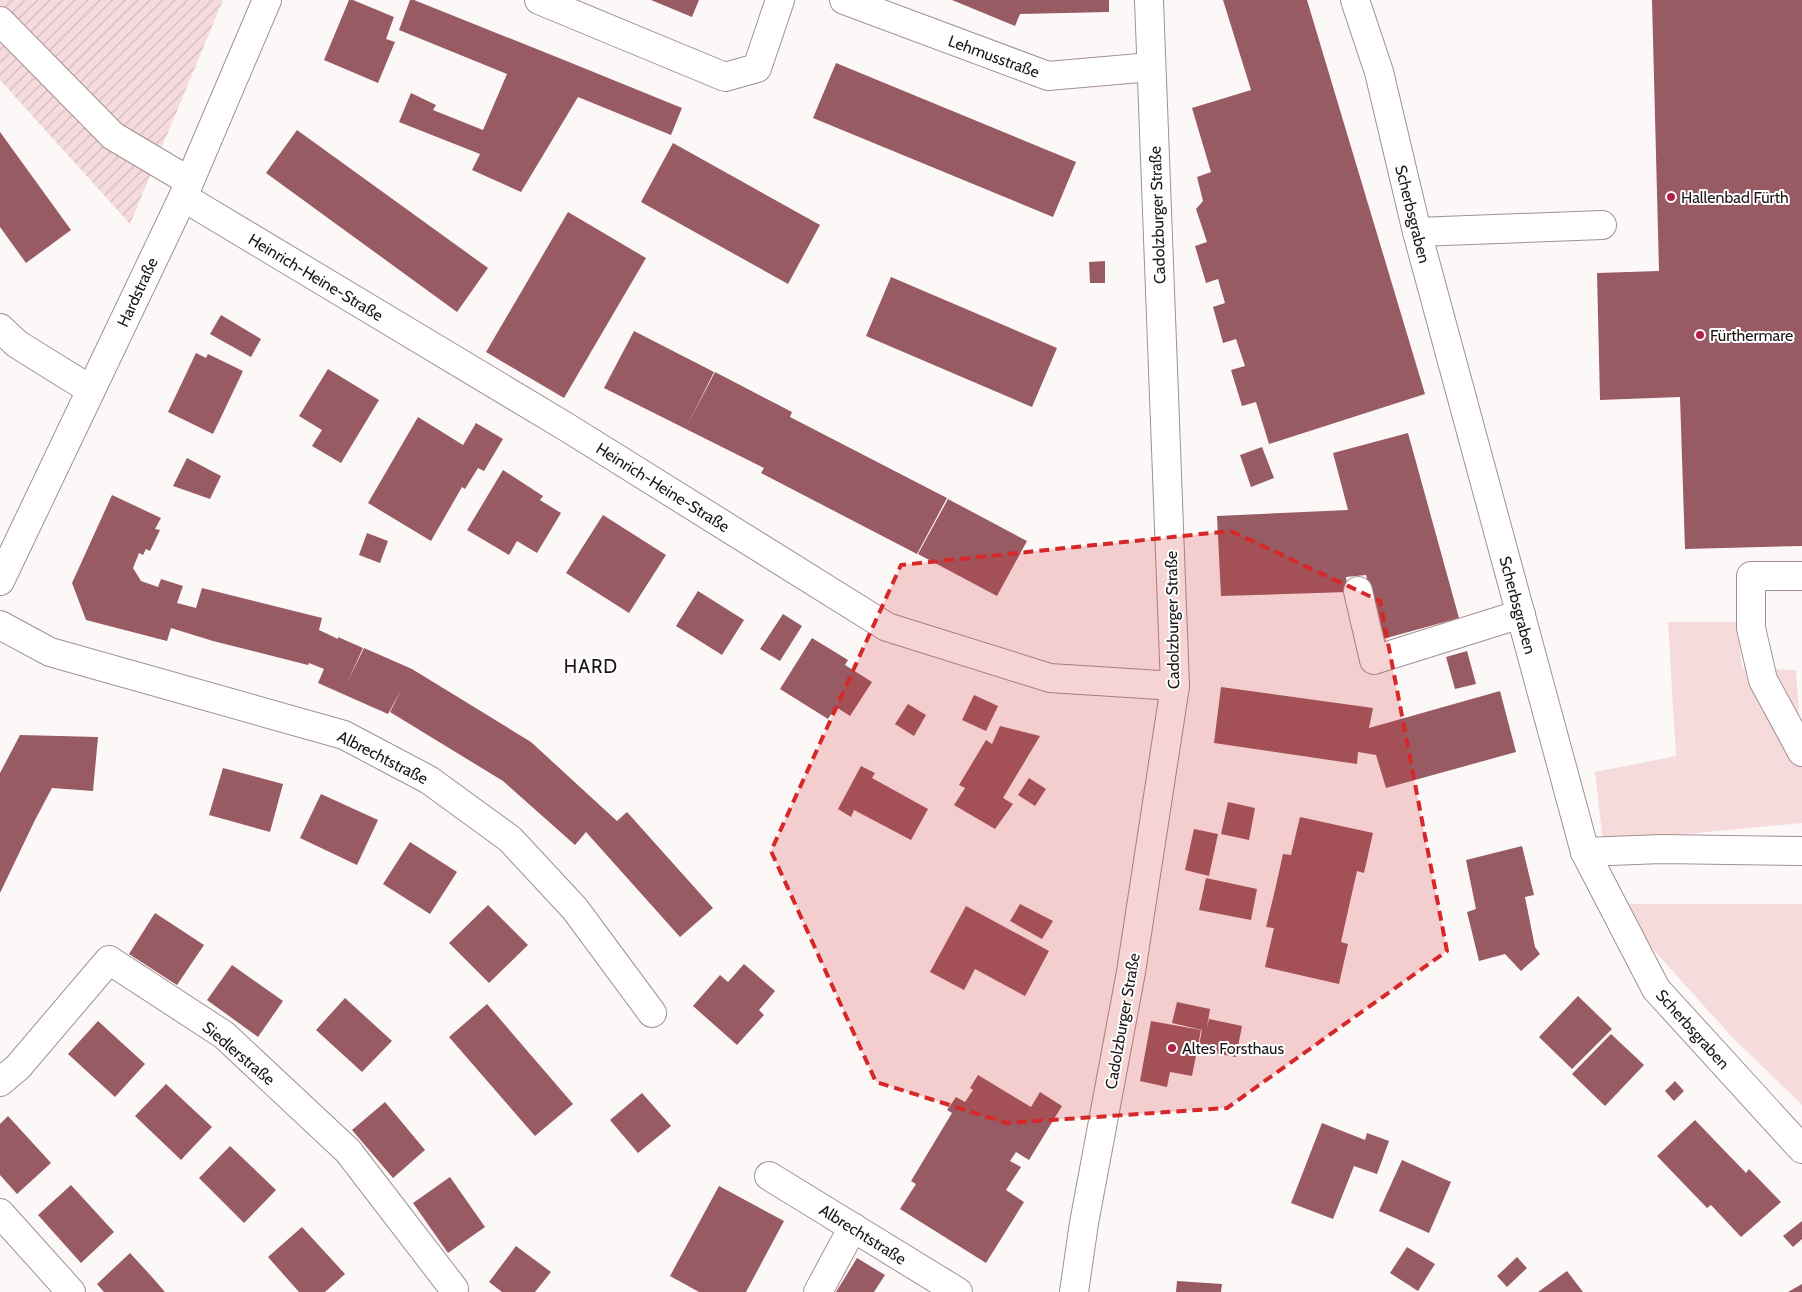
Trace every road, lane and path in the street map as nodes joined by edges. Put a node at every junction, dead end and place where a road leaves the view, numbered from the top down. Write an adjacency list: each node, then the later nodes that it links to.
1 (267, 0): 9 (street, Hardstraße)
2 (539, 0): 3 (street)
3 (780, 0)
4 (844, 0): 8 (street, Lehmusstraße)
5 (1149, 0): 8 (street, Cadolzburger Straße)
6 (1355, 0): 11 (street, Scherbsgraben)
7 (0, 21): 9 (street, Heinrich-Heine-Straße)
8 (1151, 68): 19 (street, Cadolzburger Straße)
9 (186, 189): 13 (street, Hardstraße); 19 (street, Heinrich-Heine-Straße)
10 (1602, 226): 11 (street)
11 (1417, 232): 17 (street, Scherbsgraben)
12 (0, 328): 13 (street)
13 (91, 390): 14 (street, Hardstraße)
14 (2, 570)
15 (1802, 576): 20 (street)
16 (1358, 591): 17 (street)
17 (1521, 614): 22 (street, Scherbsgraben)
18 (0, 625): 23 (street, Albrechtstraße)
19 (1175, 686): 33 (street, Cadolzburger Straße)
20 (1802, 752)
21 (1802, 851): 22 (street)
22 (1585, 852): 25 (street, Scherbsgraben)
23 (652, 1014)
24 (0, 1082): 30 (street, Siedlerstraße)
25 (1802, 1149)
26 (769, 1176): 28 (street, Albrechtstraße)
27 (0, 1214): 29 (street)
28 (853, 1227): 31 (street); 32 (street, Albrechtstraße)
29 (71, 1292)
30 (453, 1292)
31 (818, 1292)
32 (958, 1292)
33 (1074, 1292)

